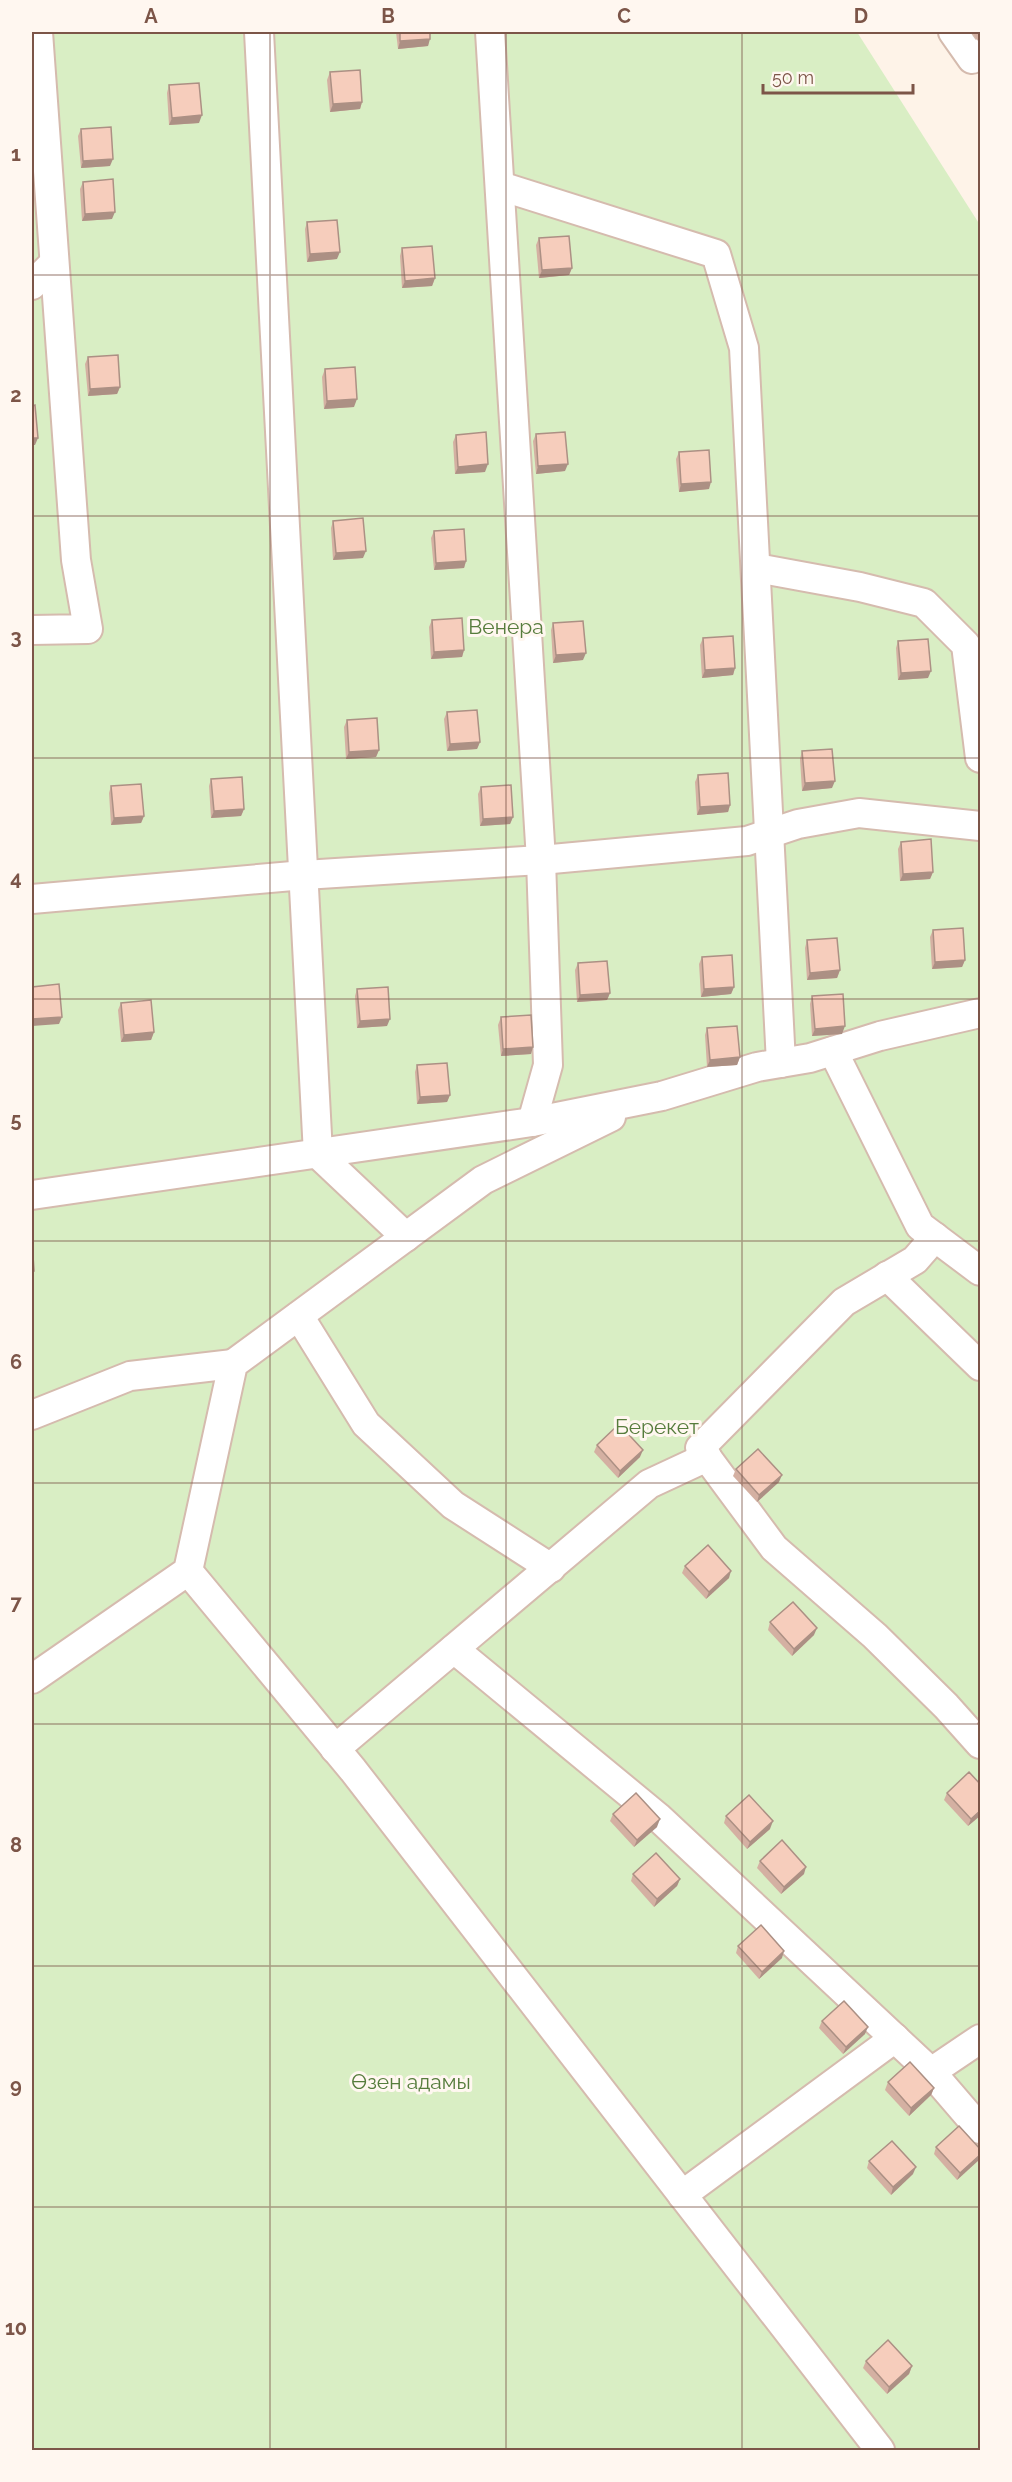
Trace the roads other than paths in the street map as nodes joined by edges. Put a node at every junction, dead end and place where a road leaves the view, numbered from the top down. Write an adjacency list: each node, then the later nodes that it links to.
1 (38, 32): 7 (street)
2 (259, 32): 15 (street)
3 (490, 32): 6 (street)
4 (953, 32): 5 (street)
5 (981, 53)
6 (500, 186): 9 (street); 14 (street)
7 (54, 263): 8 (street); 10 (street)
8 (32, 285)
9 (756, 568): 11 (street); 13 (street)
10 (32, 630)
11 (981, 758)
12 (981, 826): 13 (street)
13 (770, 834): 14 (street); 19 (street)
14 (541, 860): 15 (street); 21 (street)
15 (304, 875): 16 (street); 22 (street)
16 (32, 899)
17 (981, 1012): 18 (street)
18 (833, 1051): 19 (street); 25 (street)
19 (781, 1063): 20 (street)
20 (646, 1100): 21 (street); 24 (street)
21 (532, 1122): 22 (street)
22 (318, 1154): 23 (street); 24 (street)
23 (32, 1196)
24 (406, 1237): 28 (street)
25 (935, 1237): 26 (street); 27 (street)
26 (981, 1271)
27 (887, 1276): 30 (street); 32 (street)
28 (299, 1316): 29 (street); 33 (street)
29 (233, 1364): 31 (street); 34 (street)
30 (981, 1366)
31 (32, 1415)
32 (703, 1452): 33 (street); 37 (street)
33 (550, 1568): 35 (street)
34 (188, 1572): 36 (street); 38 (street)
35 (454, 1649): 38 (street); 39 (street)
36 (32, 1679)
37 (981, 1744)
38 (335, 1749): 43 (street)
39 (895, 2038): 41 (street); 43 (street)
40 (981, 2039): 41 (street)
41 (931, 2072): 42 (street)
42 (981, 2129)
43 (682, 2195): 44 (street)
44 (880, 2451)

